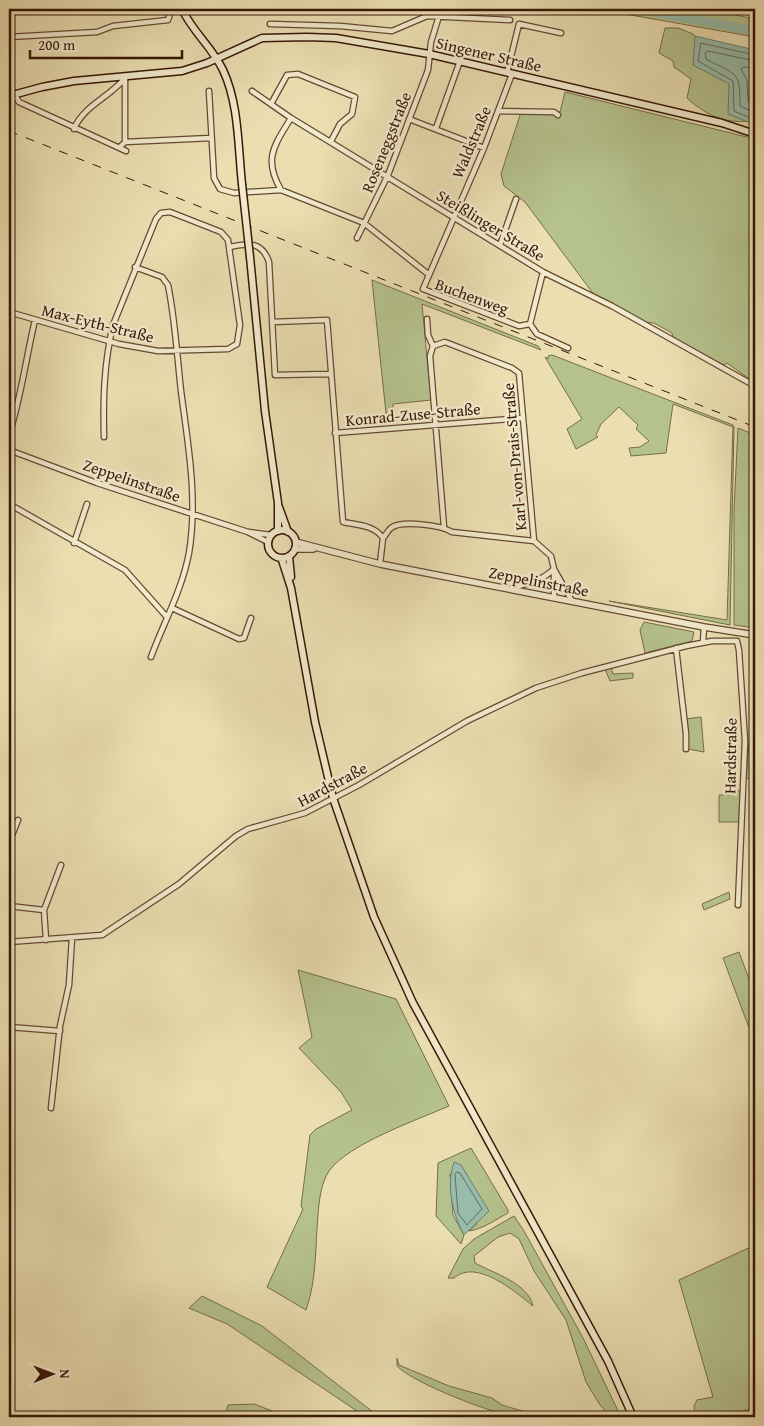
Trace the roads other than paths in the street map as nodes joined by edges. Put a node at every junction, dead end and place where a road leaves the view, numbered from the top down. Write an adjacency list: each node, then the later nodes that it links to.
1 (183, 11): 9 (main road)
2 (170, 14): 7 (street)
3 (439, 16): 4 (street); 5 (street); 8 (street, Roseneggstraße)
4 (510, 20)
5 (270, 24)
6 (561, 33): 11 (street, Waldstraße)
7 (9, 37)
8 (429, 54): 9 (main road, Singener Straße); 10 (main road, Singener Straße); 21 (street, Roseneggstraße)
9 (216, 58): 12 (main road, Singener Straße); 61 (main road, bridge)
10 (460, 61): 11 (main road, Singener Straße); 22 (street)
11 (510, 73): 18 (street, Waldstraße); 24 (main road, Singener Straße)
12 (125, 78): 16 (main road, Singener Straße); 23 (street); 27 (street)
13 (9, 85): 16 (street)
14 (209, 91): 25 (street)
15 (252, 91): 17 (street, Steißlinger Straße)
16 (11, 95): 23 (street)
17 (271, 104): 20 (street, Steißlinger Straße); 26 (street)
18 (498, 111): 19 (street); 29 (street, Waldstraße)
19 (558, 115)
20 (291, 118): 26 (street, Steißlinger Straße); 32 (street)
21 (410, 119): 22 (street); 31 (street, Roseneggstraße)
22 (436, 128): 29 (street)
23 (74, 129): 28 (street)
24 (755, 134)
25 (211, 138): 27 (street); 32 (street)
26 (331, 141): 31 (street, Steißlinger Straße)
27 (125, 142): 28 (street)
28 (120, 147): 30 (street)
29 (484, 148): 34 (street, Waldstraße)
30 (126, 151)
31 (388, 175): 34 (street, Steißlinger Straße); 35 (street, Roseneggstraße)
32 (281, 190): 35 (street)
33 (516, 199): 37 (street)
34 (452, 217): 37 (street, Steißlinger Straße); 41 (street, Waldstraße)
35 (364, 223): 36 (street, Roseneggstraße); 41 (street)
36 (357, 238)
37 (500, 245): 40 (street, Steißlinger Straße)
38 (230, 247): 39 (street); 45 (street); 50 (street, Max-Eyth-Straße)
39 (135, 267): 47 (street); 50 (street)
40 (544, 272): 46 (street, Buchenweg); 52 (street, Steißlinger Straße)
41 (428, 274): 46 (street, Buchenweg)
42 (9, 312): 44 (street, Max-Eyth-Straße)
43 (426, 319): 48 (street)
44 (35, 320): 47 (street, Max-Eyth-Straße); 56 (street)
45 (272, 322): 51 (street); 51 (street)
46 (530, 324): 49 (street)
47 (110, 340): 50 (street, Max-Eyth-Straße); 57 (street)
48 (433, 346): 53 (street, Karl-von-Drais-Straße); 54 (street)
49 (568, 348)
50 (177, 351): 62 (street)
51 (330, 374): 55 (street)
52 (755, 386)
53 (523, 418): 54 (street, Konrad-Zuse-Straße); 69 (street, Karl-von-Drais-Straße)
54 (436, 425): 55 (street, Konrad-Zuse-Straße); 63 (street)
55 (335, 433): 68 (street)
56 (9, 435)
57 (104, 437)
58 (9, 450): 62 (street, Zeppelinstraße)
59 (9, 504): 70 (street)
60 (87, 504): 70 (street)
61 (278, 504): 64 (main road); 66 (main road)
62 (194, 515): 65 (street, Zeppelinstraße); 83 (street)
63 (444, 527): 68 (street); 69 (street)
64 (278, 531): 66 (main road); 67 (main road)
65 (248, 532): 67 (street, Zeppelinstraße); 71 (street, Zeppelinstraße)
66 (288, 532): 72 (main road)
67 (271, 535): 71 (main road)
68 (383, 538): 77 (street)
69 (534, 541): 78 (street)
70 (74, 542): 84 (street)
71 (268, 542): 76 (main road)
72 (296, 542): 73 (main road); 74 (street, Zeppelinstraße)
73 (295, 549): 74 (street, Zeppelinstraße); 75 (main road)
74 (318, 549): 77 (street, Zeppelinstraße)
75 (289, 556): 76 (main road); 79 (main road)
76 (280, 558): 79 (main road)
77 (380, 564): 80 (street, Zeppelinstraße)
78 (554, 569): 80 (street); 81 (street); 82 (street)
79 (290, 588): 92 (main road)
80 (510, 589): 81 (street, Zeppelinstraße)
81 (554, 597): 82 (street, Zeppelinstraße)
82 (572, 601): 86 (street, Zeppelinstraße)
83 (172, 608): 84 (street); 85 (street)
84 (166, 616): 90 (street)
85 (251, 618)
86 (704, 627): 87 (street, Zeppelinstraße); 88 (street)
87 (755, 635)
88 (702, 642): 89 (street, Hardstraße); 97 (street, Hardstraße)
89 (676, 648): 91 (street); 92 (street, Hardstraße)
90 (151, 657)
91 (686, 748)
92 (333, 798): 99 (street, Hardstraße); 105 (main road)
93 (18, 820): 94 (street)
94 (9, 843)
95 (61, 865): 98 (street)
96 (9, 906): 98 (street)
97 (738, 906)
98 (44, 910): 100 (street)
99 (72, 938): 100 (street, Hardstraße); 103 (street)
100 (46, 940): 101 (street, Hardstraße)
101 (9, 942)
102 (9, 1027): 103 (street)
103 (60, 1031): 104 (street)
104 (51, 1108)
105 (633, 1417)

